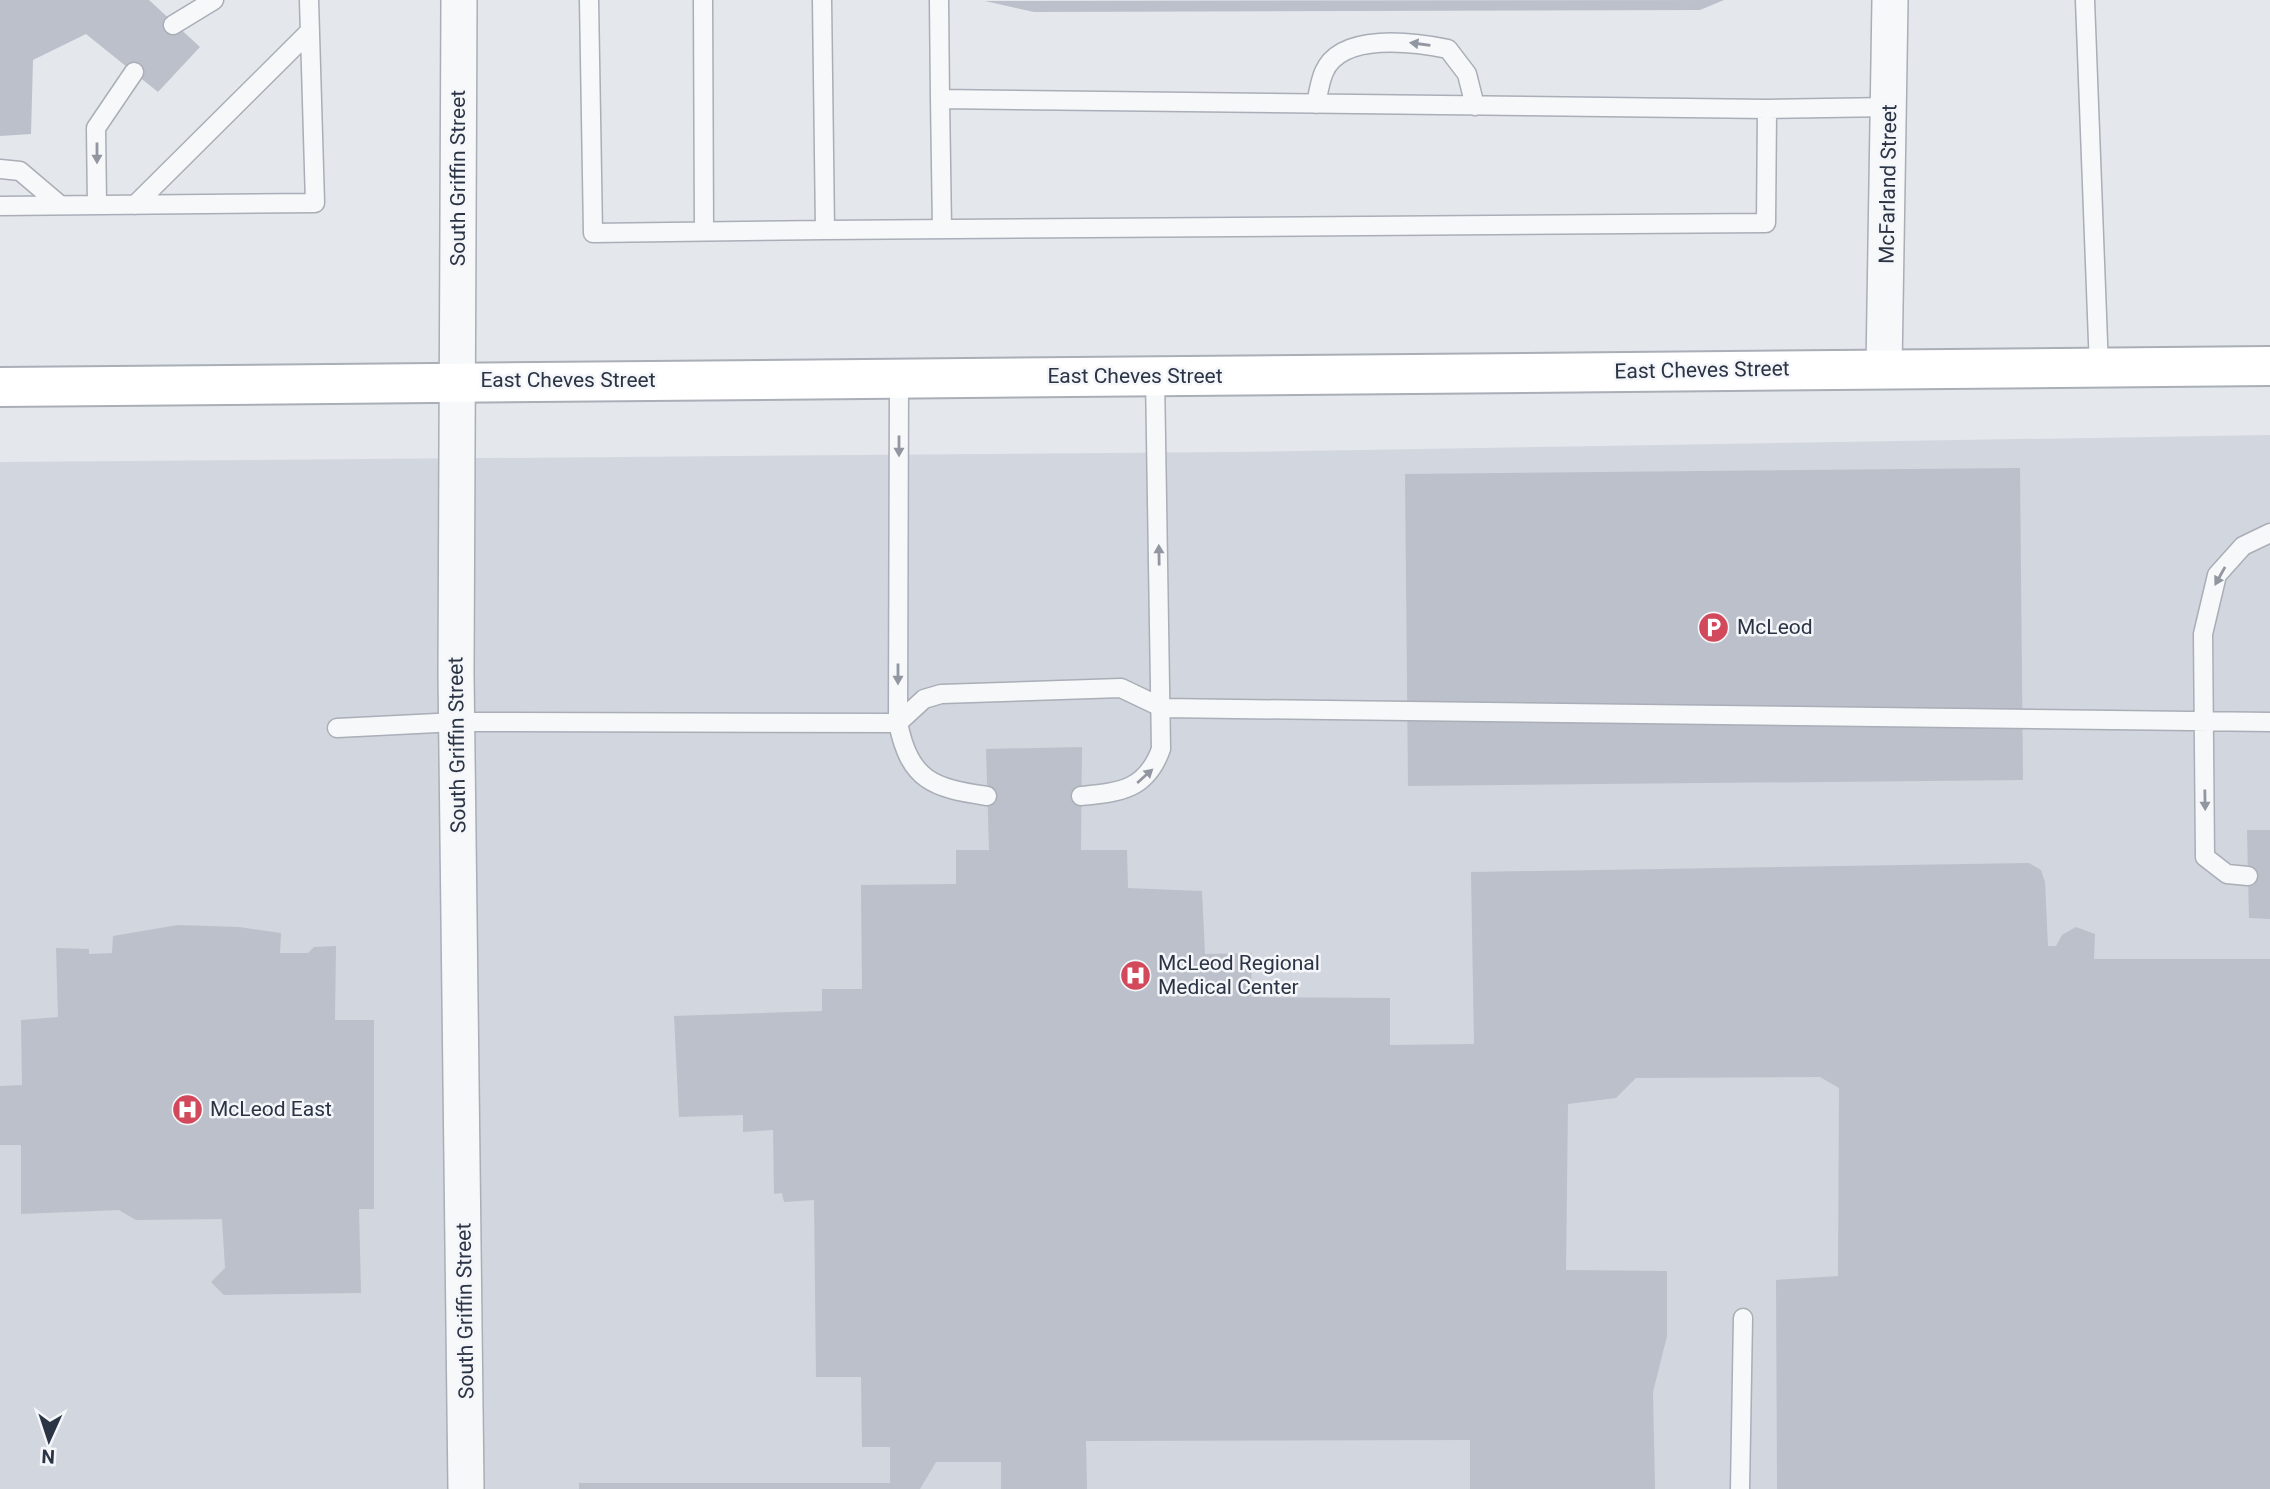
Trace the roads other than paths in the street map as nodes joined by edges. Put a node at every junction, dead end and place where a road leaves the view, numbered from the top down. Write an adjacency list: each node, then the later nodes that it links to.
1 (214, 0): 10 (lane)
2 (309, 0): 11 (lane)
3 (459, 0): 31 (street, South Griffin Street)
4 (589, 0): 25 (lane)
5 (703, 0): 25 (lane)
6 (822, 0): 24 (lane)
7 (939, 0): 13 (lane)
8 (1890, 0): 16 (street, McFarland Street)
9 (2085, 0): 28 (lane)
10 (173, 25)
11 (308, 33): 21 (lane); 21 (lane)
12 (134, 72): 20 (lane, one-way to 20)
13 (940, 99): 14 (lane); 23 (lane)
14 (1316, 104): 15 (lane); 15 (lane, one-way to 14)
15 (1475, 106): 17 (lane)
16 (1890, 107): 17 (lane); 27 (street, McFarland Street)
17 (1767, 109): 23 (lane)
18 (0, 169): 19 (lane)
19 (60, 205): 20 (lane); 22 (lane)
20 (97, 205): 21 (lane)
21 (135, 205)
22 (0, 206)
23 (942, 229): 24 (lane)
24 (825, 230): 25 (lane)
25 (705, 231)
26 (2270, 366): 28 (main road, East Cheves Street)
27 (1884, 368): 28 (main road, East Cheves Street); 29 (main road, East Cheves Street)
28 (2099, 368)
29 (1155, 376): 30 (main road, East Cheves Street); 34 (lane, one-way to 29)
30 (899, 378): 31 (main road, East Cheves Street); 37 (lane, one-way to 37)
31 (457, 381): 32 (main road, East Cheves Street); 35 (street, South Griffin Street)
32 (0, 387)
33 (2270, 533): 38 (lane, one-way to 38)
34 (1163, 708): 37 (lane); 38 (lane); 41 (lane, one-way to 34)
35 (457, 722): 37 (lane); 39 (lane); 44 (street, South Griffin Street)
36 (2270, 722): 38 (lane)
37 (898, 723): 40 (lane)
38 (2204, 723): 42 (lane, one-way to 42)
39 (337, 728)
40 (987, 796)
41 (1081, 796)
42 (2248, 876)
43 (1743, 1318): 45 (lane)
44 (467, 1489)
45 (1741, 1489)

